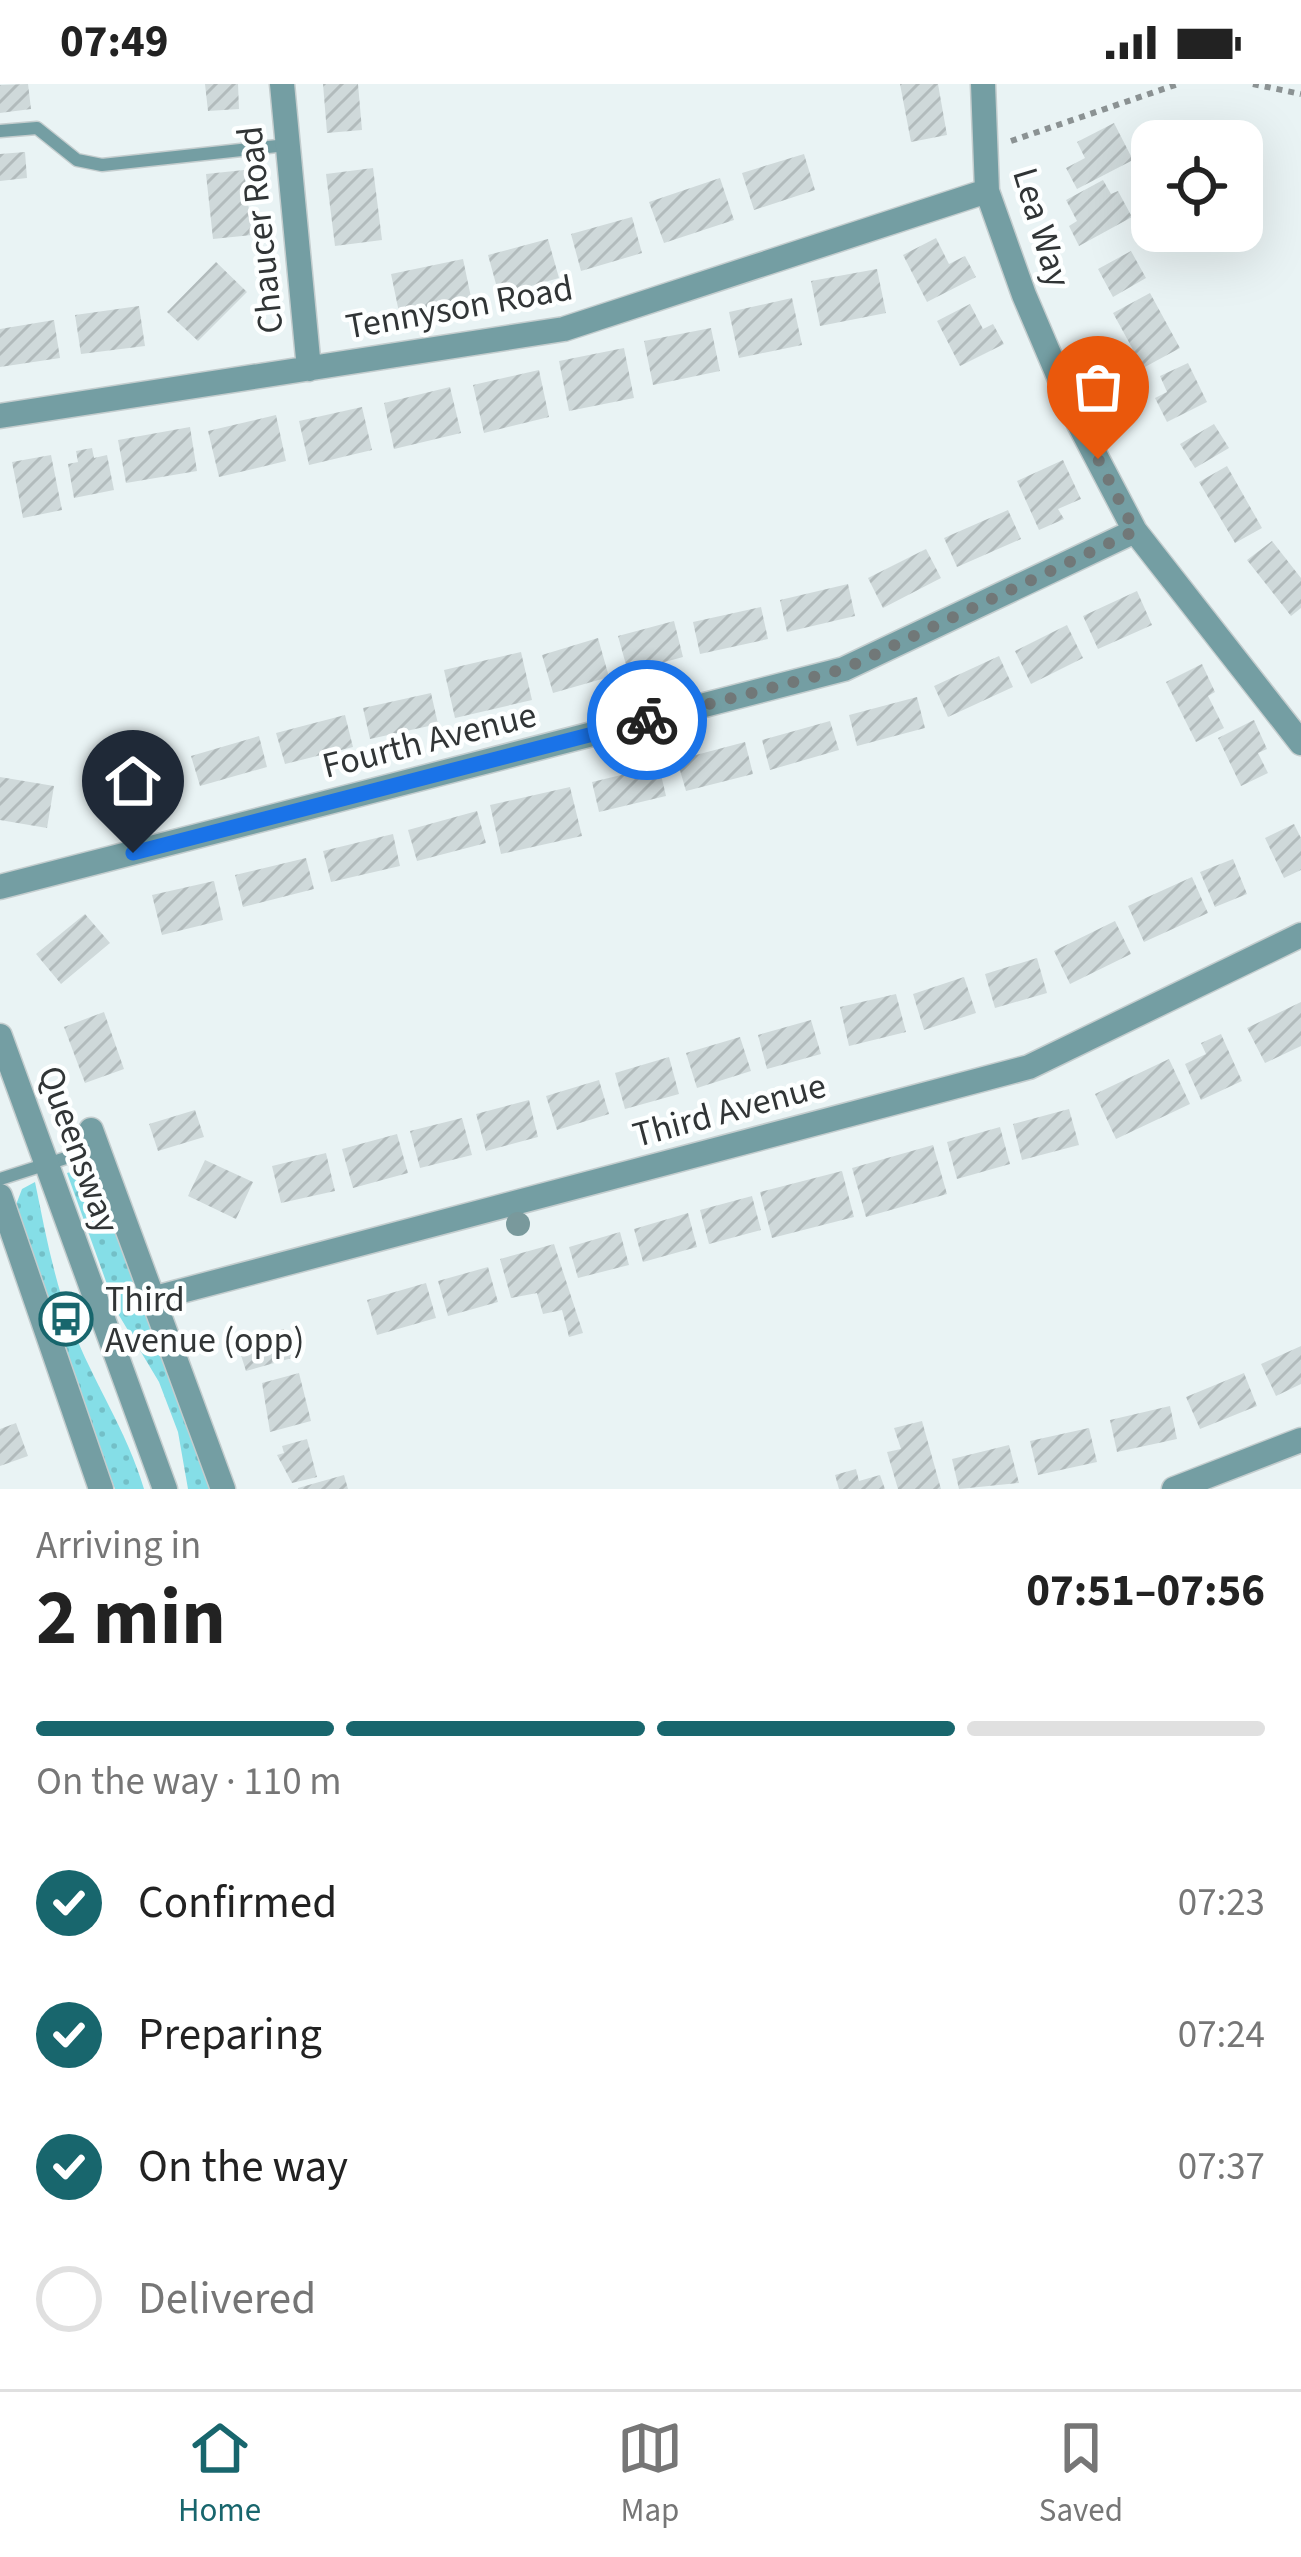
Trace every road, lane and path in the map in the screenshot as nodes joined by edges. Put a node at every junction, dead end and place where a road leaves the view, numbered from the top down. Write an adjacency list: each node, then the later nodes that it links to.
1 (282, 84): 7 (street, Chaucer Road)
2 (982, 84): 8 (street, Lea Way)
3 (1178, 84): 8 (path)
4 (1253, 84): 5 (path)
5 (1301, 94)
6 (0, 131): 7 (lane)
7 (287, 146): 10 (street, Chaucer Road)
8 (985, 151): 9 (street, Lea Way)
9 (987, 190): 10 (street, Tennyson Road); 12 (street, Lea Way)
10 (309, 369): 11 (street, Tennyson Road)
11 (0, 416)
12 (1135, 531): 13 (street, Lea Way); 14 (street, Fourth Avenue)
13 (1301, 743)
14 (0, 887)
15 (1301, 935): 21 (street, Third Avenue)
16 (0, 1036): 18 (street, Queensway)
17 (94, 1139): 18 (lane); 21 (street)
18 (47, 1163): 19 (lane); 24 (street, Queensway)
19 (0, 1179)
20 (0, 1196): 23 (street)
21 (155, 1298): 25 (street)
22 (1301, 1439): 26 (street)
23 (101, 1489)
24 (165, 1489)
25 (223, 1489)
26 (1174, 1489)

